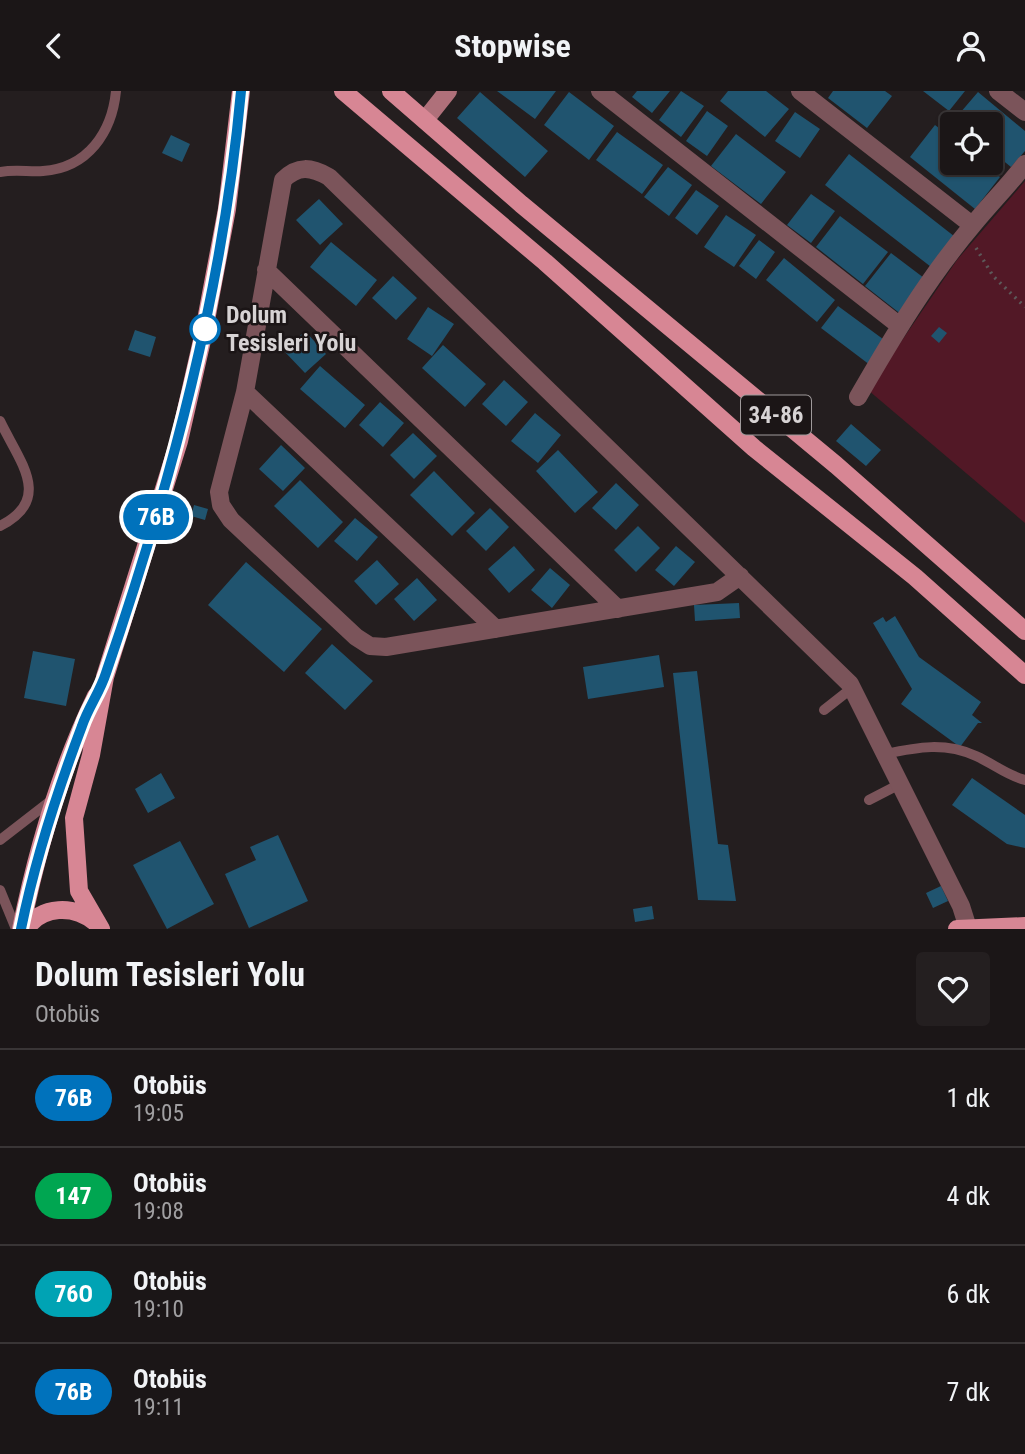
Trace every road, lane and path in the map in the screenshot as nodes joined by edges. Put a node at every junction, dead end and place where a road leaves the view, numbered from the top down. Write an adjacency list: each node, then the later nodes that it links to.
1 (116, 91): 12 (lane)
2 (241, 91): 26 (main road)
3 (343, 91): 25 (main road)
4 (391, 91): 10 (main road, 34-86)
5 (448, 91): 10 (main road)
6 (600, 91): 16 (street)
7 (800, 91): 13 (street)
8 (998, 91): 9 (street)
9 (1025, 112)
10 (425, 120): 24 (main road, 34-86)
11 (1025, 165): 13 (street)
12 (0, 172)
13 (972, 225): 15 (path); 16 (street)
14 (266, 269): 17 (street); 21 (street); 22 (street)
15 (1025, 307)
16 (900, 326): 18 (street)
17 (245, 392): 23 (street); 23 (street)
18 (858, 397)
19 (0, 421): 20 (lane)
20 (0, 526)
21 (740, 576): 22 (street); 27 (street)
22 (618, 609): 23 (street)
23 (496, 629)
24 (1025, 631)
25 (1025, 675)
26 (105, 677): 32 (main road); 37 (main road)
27 (852, 688): 28 (lane); 29 (street)
28 (824, 710)
29 (886, 754): 30 (lane); 31 (street)
30 (1025, 779)
31 (900, 783): 33 (lane); 38 (street)
32 (59, 795): 34 (lane); 40 (main road)
33 (869, 800)
34 (0, 841)
35 (0, 890): 39 (lane)
36 (1025, 926): 38 (main road)
37 (101, 928): 40 (main road)
38 (974, 928)
39 (16, 929)
40 (24, 929)

